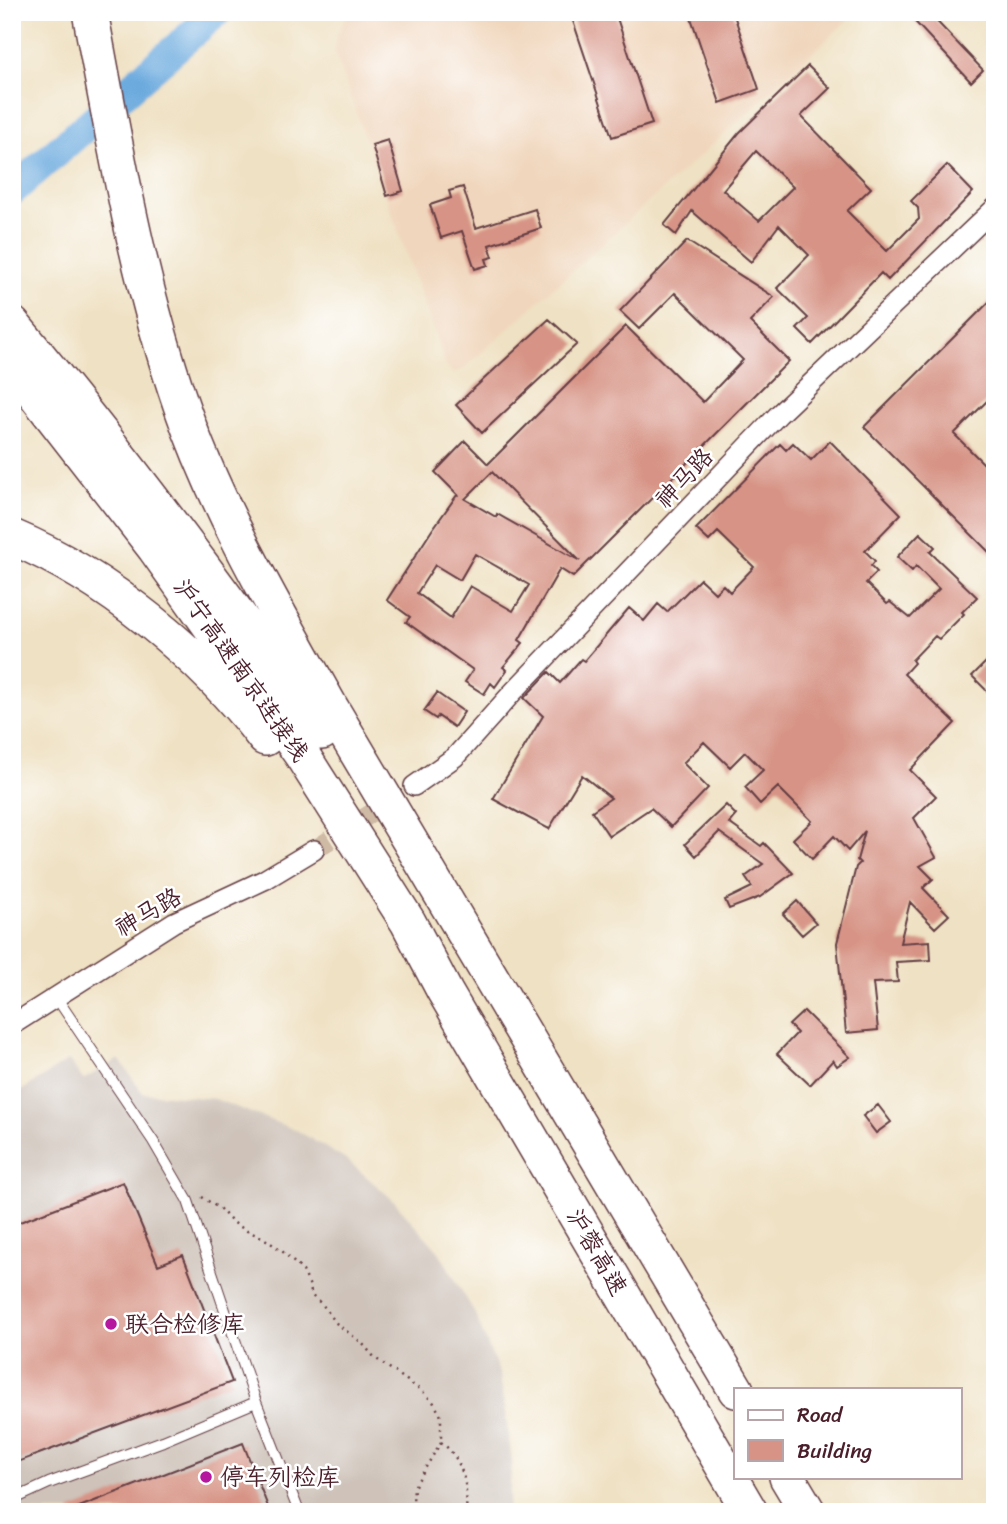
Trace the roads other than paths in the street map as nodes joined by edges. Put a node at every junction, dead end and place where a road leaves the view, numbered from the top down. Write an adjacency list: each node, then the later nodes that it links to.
1 (90, 12): 8 (highway)
2 (995, 208): 6 (street, 神马路)
3 (12, 324): 8 (highway, 沪宁高速南京连接线)
4 (12, 364): 9 (highway, 沪宁高速南京连接线)
5 (12, 537): 9 (highway)
6 (414, 786)
7 (314, 850): 10 (street, 神马路)
8 (466, 935): 12 (highway, 沪蓉高速)
9 (445, 992): 17 (highway, 沪蓉高速)
10 (56, 997): 11 (street, 神马路); 13 (lane)
11 (12, 1025)
12 (735, 1388)
13 (256, 1402): 15 (lane); 16 (lane)
14 (788, 1478): 18 (highway)
15 (12, 1500)
16 (299, 1512)
17 (750, 1512)
18 (808, 1512)

